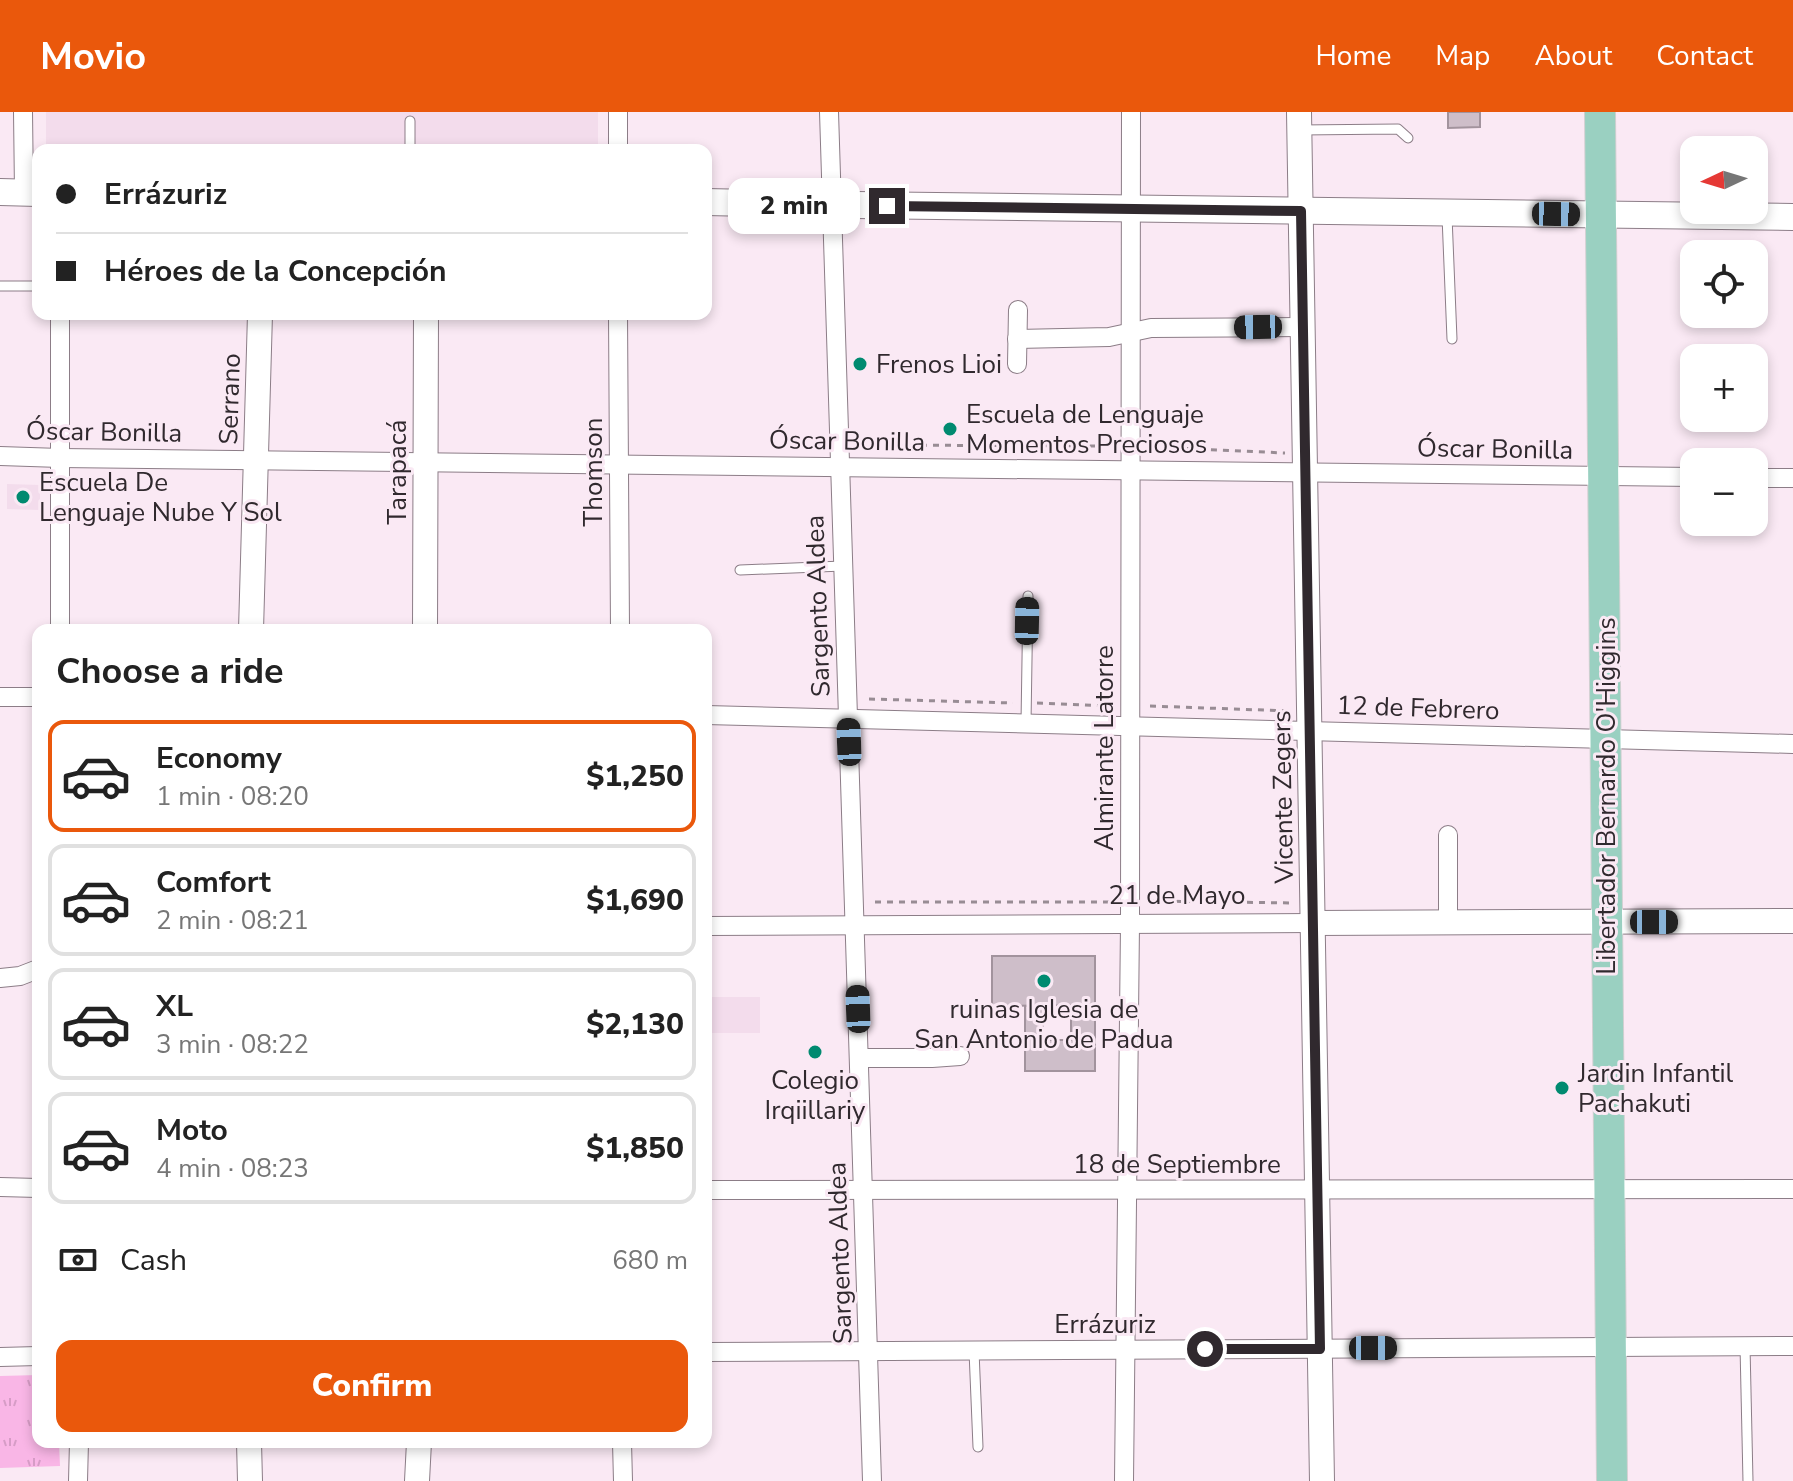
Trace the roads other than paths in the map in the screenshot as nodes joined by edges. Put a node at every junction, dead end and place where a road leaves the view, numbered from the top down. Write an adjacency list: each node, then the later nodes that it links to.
1 (23, 112): 11 (street)
2 (618, 112): 10 (street)
3 (829, 112): 13 (street, Sargento Aldea)
4 (1131, 112): 14 (street, Almirante Latorre)
5 (1600, 112): 17 (main road, Libertador Bernardo O'Higgins)
6 (410, 121): 9 (lane)
7 (1299, 121): 8 (lane); 15 (street, Vicente Zegers)
8 (1408, 138)
9 (410, 144)
10 (618, 144)
11 (21, 192)
12 (712, 202): 13 (main road)
13 (831, 205): 14 (main road); 36 (street, Sargento Aldea)
14 (1131, 209): 15 (main road); 27 (street, Almirante Latorre)
15 (1301, 211): 16 (main road); 26 (street, Vicente Zegers)
16 (1447, 212): 17 (main road); 29 (lane)
17 (1601, 214): 18 (main road); 39 (main road, Libertador Bernardo O'Higgins)
18 (1793, 217)
19 (0, 286): 20 (lane)
20 (32, 286)
21 (1018, 310): 28 (street)
22 (60, 320): 32 (street)
23 (260, 320): 33 (street, Serrano)
24 (426, 320): 34 (street, Tarapacá)
25 (618, 320): 35 (street, Thomson)
26 (1303, 327): 27 (street); 38 (street, Vicente Zegers)
27 (1131, 333): 28 (street); 37 (street, Almirante Latorre)
28 (1017, 339): 30 (street)
29 (1452, 339)
30 (1017, 364)
31 (0, 456): 32 (street, Óscar Bonilla)
32 (60, 458): 33 (street, Óscar Bonilla); 46 (street)
33 (256, 460): 34 (street, Óscar Bonilla); 47 (street, Serrano)
34 (425, 462): 35 (street, Óscar Bonilla); 48 (street, Tarapacá)
35 (619, 464): 36 (street, Óscar Bonilla); 49 (street, Thomson)
36 (839, 467): 37 (street, Óscar Bonilla); 43 (street, Sargento Aldea)
37 (1130, 470): 38 (street, Óscar Bonilla); 55 (street, Almirante Latorre)
38 (1305, 472): 39 (street, Óscar Bonilla); 56 (street, Vicente Zegers)
39 (1603, 476): 40 (street, Óscar Bonilla); 57 (main road, Libertador Bernardo O'Higgins)
40 (1680, 477)
41 (1768, 478): 42 (street)
42 (1793, 478)
43 (843, 566): 44 (lane); 53 (street, Sargento Aldea)
44 (740, 570)
45 (1028, 596): 54 (lane)
46 (60, 624)
47 (251, 624)
48 (425, 624)
49 (620, 624)
50 (0, 697): 51 (street)
51 (32, 697)
52 (712, 715): 53 (street, 12 de Febrero)
53 (848, 718): 54 (street, 12 de Febrero); 65 (street, Sargento Aldea)
54 (1026, 723): 55 (street, 12 de Febrero)
55 (1130, 726): 56 (street, 12 de Febrero); 64 (street, Almirante Latorre)
56 (1310, 731): 57 (street, 12 de Febrero); 60 (street, Vicente Zegers)
57 (1606, 739): 58 (street, 12 de Febrero); 63 (main road, Libertador Bernardo O'Higgins)
58 (1793, 744)
59 (1448, 835): 62 (street)
60 (1312, 913): 62 (street, 21 de Mayo); 64 (street, 21 de Mayo); 73 (street, Vicente Zegers)
61 (1793, 921): 63 (street, 21 de Mayo)
62 (1448, 922): 63 (street, 21 de Mayo)
63 (1607, 922): 78 (main road, Libertador Bernardo O'Higgins)
64 (1130, 924): 65 (street, 21 de Mayo); 77 (street, Almirante Latorre)
65 (855, 925): 66 (street, 21 de Mayo); 70 (street, Sargento Aldea)
66 (712, 926)
67 (32, 971): 68 (street)
68 (0, 978)
69 (960, 1056): 70 (street)
70 (859, 1058): 76 (street, Sargento Aldea)
71 (0, 1187): 72 (street)
72 (32, 1188)
73 (1317, 1189): 77 (street, 18 de Septiembre); 78 (street, 18 de Septiembre); 82 (street, Vicente Zegers)
74 (1793, 1189): 78 (street, 18 de Septiembre)
75 (712, 1190): 76 (street, 18 de Septiembre)
76 (864, 1190): 77 (street, 18 de Septiembre); 84 (street, Sargento Aldea)
77 (1127, 1190): 83 (street, Almirante Latorre)
78 (1609, 1190): 81 (main road, Libertador Bernardo O'Higgins)
79 (1745, 1346): 80 (street, Errázuriz); 81 (street, Errázuriz); 102 (lane)
80 (1793, 1346)
81 (1611, 1347): 82 (street, Errázuriz); 101 (main road, Libertador Bernardo O'Higgins)
82 (1320, 1349): 83 (street, Errázuriz); 100 (street, Vicente Zegers)
83 (1126, 1350): 85 (street, Errázuriz); 99 (street, Almirante Latorre)
84 (869, 1351): 85 (street, Errázuriz); 86 (street, Errázuriz); 98 (street, Sargento Aldea)
85 (974, 1351): 89 (lane)
86 (712, 1352)
87 (32, 1356): 88 (street)
88 (0, 1357)
89 (978, 1447)
90 (79, 1448): 94 (street)
91 (249, 1448): 95 (street)
92 (419, 1448): 96 (street)
93 (622, 1448): 97 (street)
94 (78, 1481)
95 (250, 1481)
96 (417, 1481)
97 (623, 1481)
98 (872, 1481)
99 (1124, 1481)
100 (1322, 1481)
101 (1612, 1481)
102 (1748, 1481)

